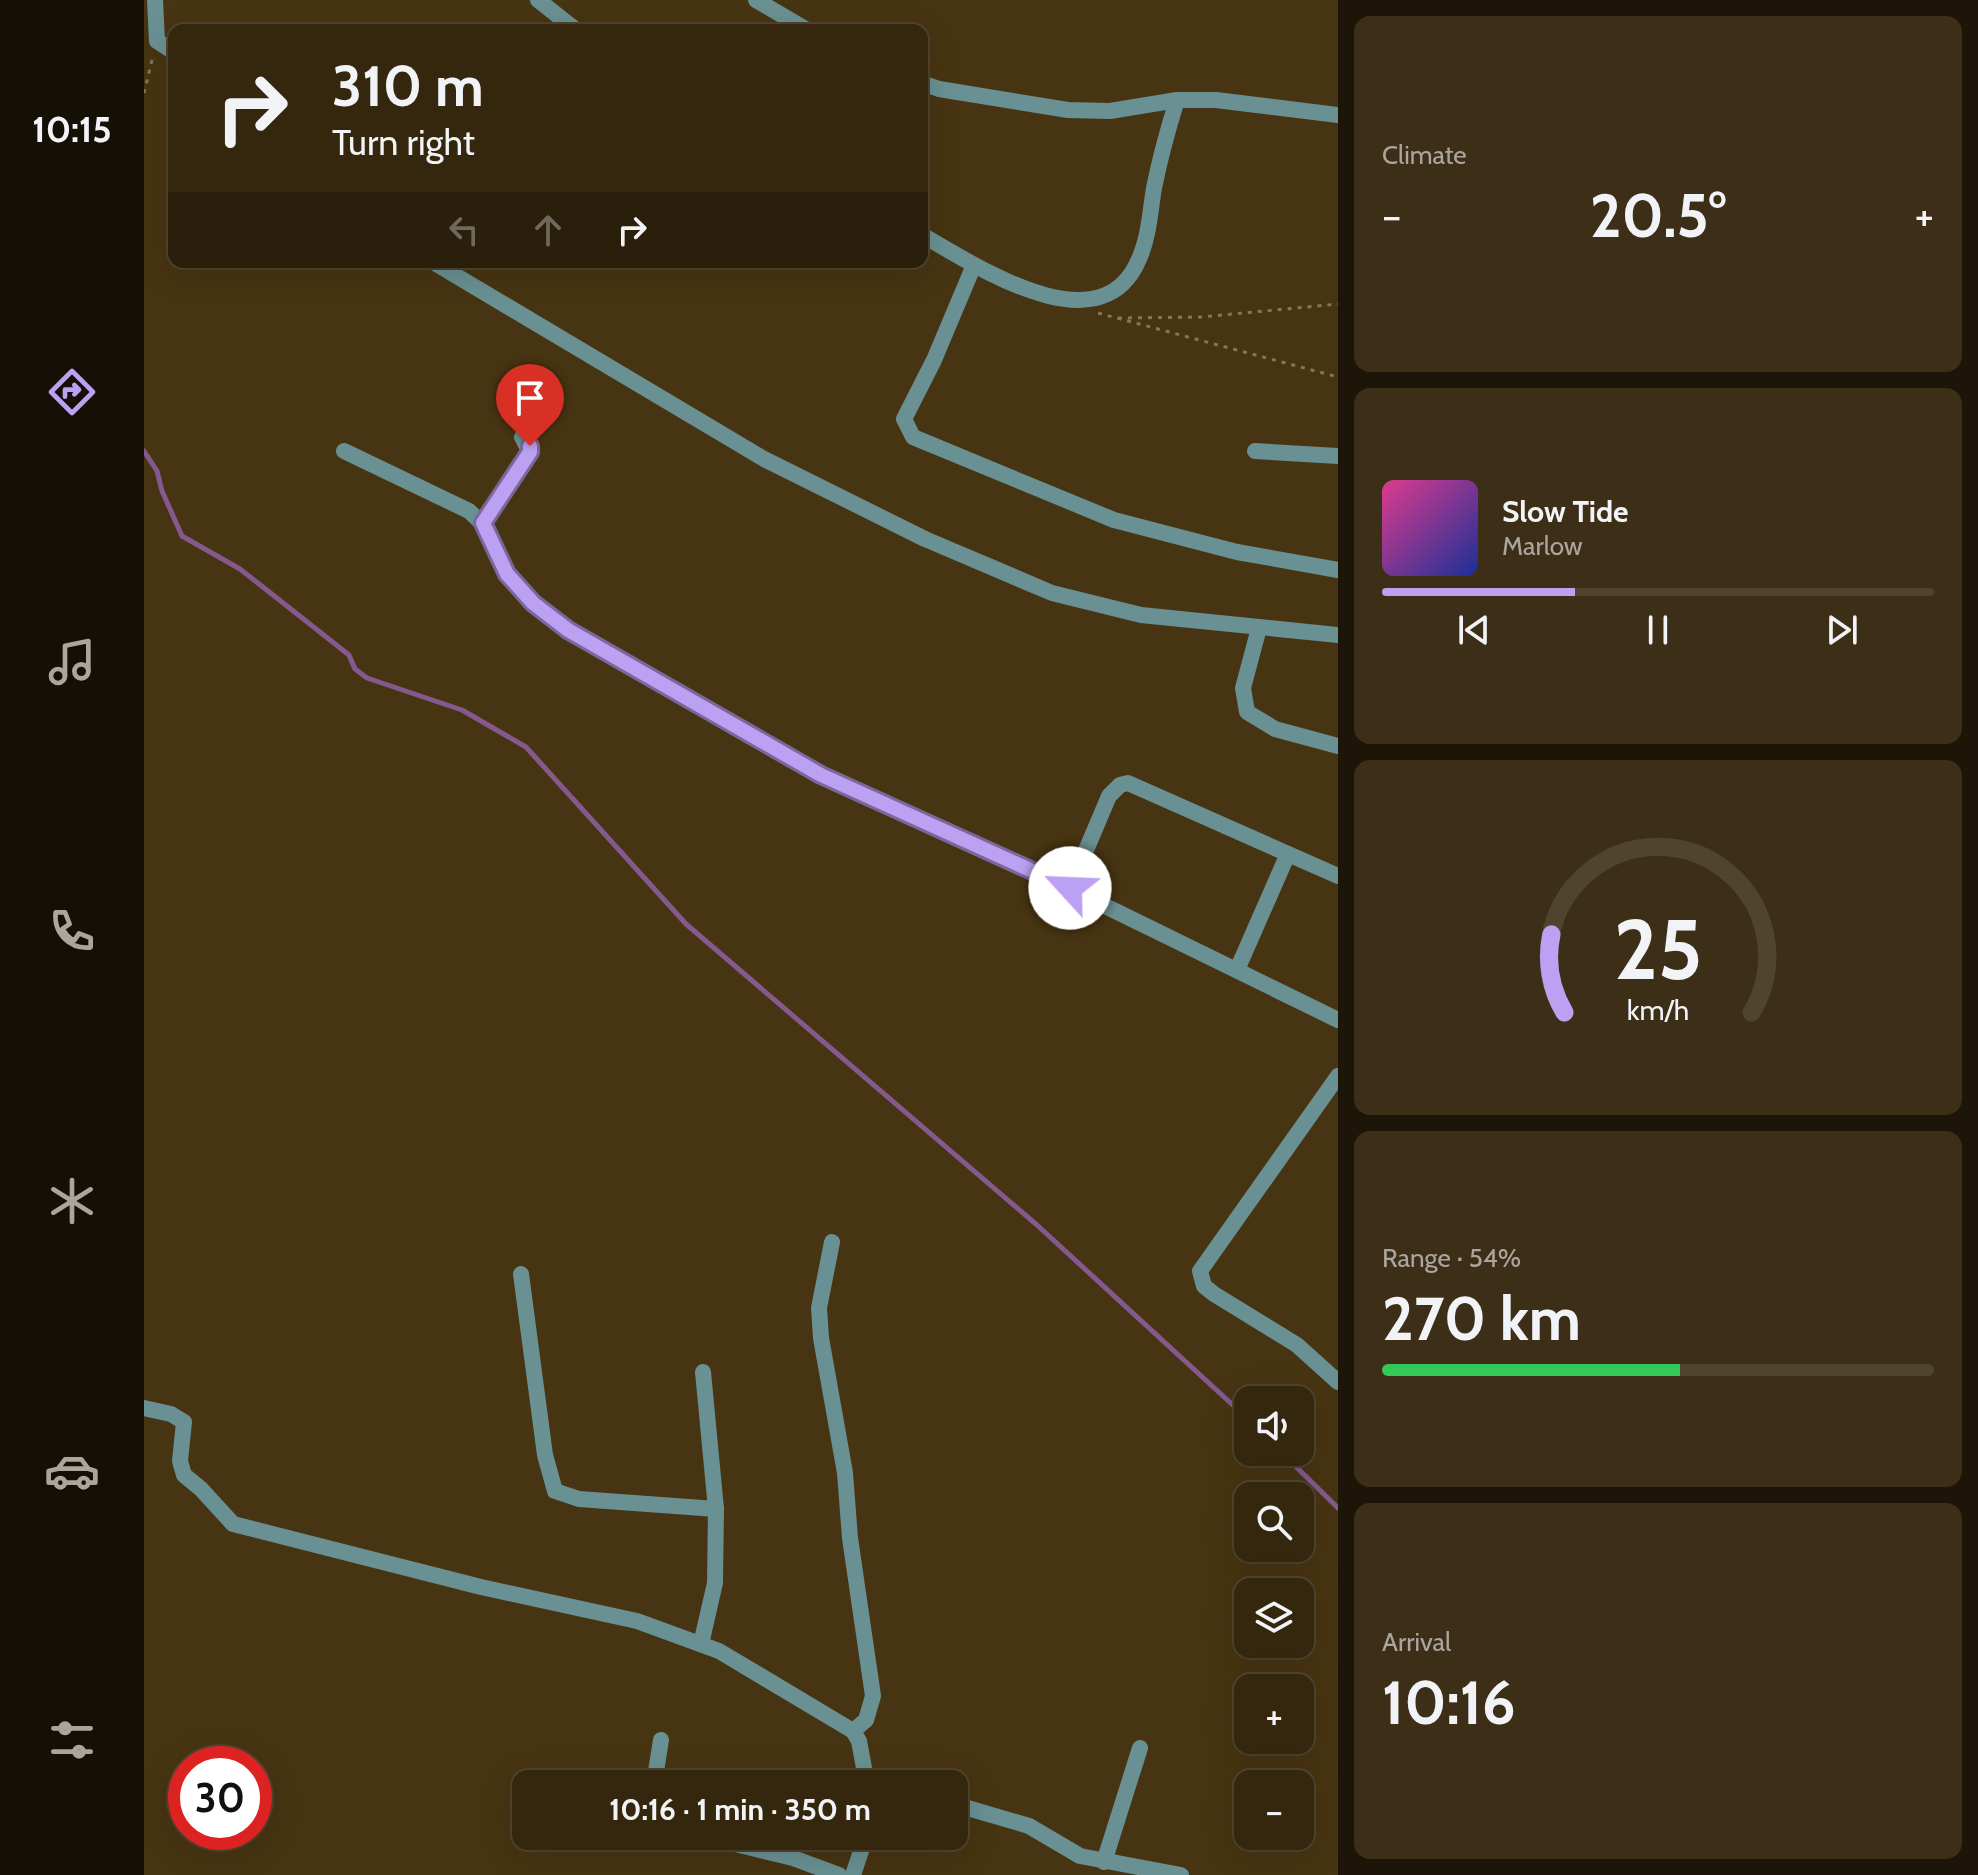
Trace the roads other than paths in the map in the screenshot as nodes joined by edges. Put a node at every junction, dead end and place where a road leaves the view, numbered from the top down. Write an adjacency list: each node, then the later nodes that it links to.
1 (155, 0): 6 (street)
2 (538, 0): 4 (street)
3 (756, 0): 5 (street)
4 (568, 24)
5 (797, 24)
6 (168, 48)
7 (928, 85): 8 (street)
8 (1177, 100): 9 (street); 11 (street)
9 (1338, 115)
10 (928, 238): 11 (street)
11 (974, 265): 18 (street)
12 (443, 268): 19 (street)
13 (522, 437): 17 (street)
14 (344, 451): 17 (street)
15 (1255, 451): 16 (street)
16 (1338, 456)
17 (483, 523): 24 (street)
18 (1338, 570)
19 (1259, 628): 20 (street); 21 (street)
20 (1338, 635)
21 (1338, 746)
22 (1287, 856): 23 (street); 24 (street); 25 (street)
23 (1338, 876)
24 (1070, 888): 25 (street)
25 (1237, 970): 26 (street)
26 (1338, 1020)
27 (1338, 1076): 31 (street)
28 (832, 1242): 35 (street)
29 (521, 1274): 33 (street)
30 (703, 1372): 33 (street)
31 (1338, 1382)
32 (144, 1408): 34 (street)
33 (716, 1509): 34 (street)
34 (701, 1644): 35 (street)
35 (853, 1731): 39 (street)
36 (661, 1740): 38 (street)
37 (1140, 1748): 43 (street)
38 (656, 1770)
39 (864, 1770)
40 (968, 1807): 43 (street)
41 (760, 1850): 44 (street)
42 (861, 1850): 45 (street)
43 (1104, 1862): 46 (street)
44 (839, 1875)
45 (853, 1875)
46 (1181, 1875)

